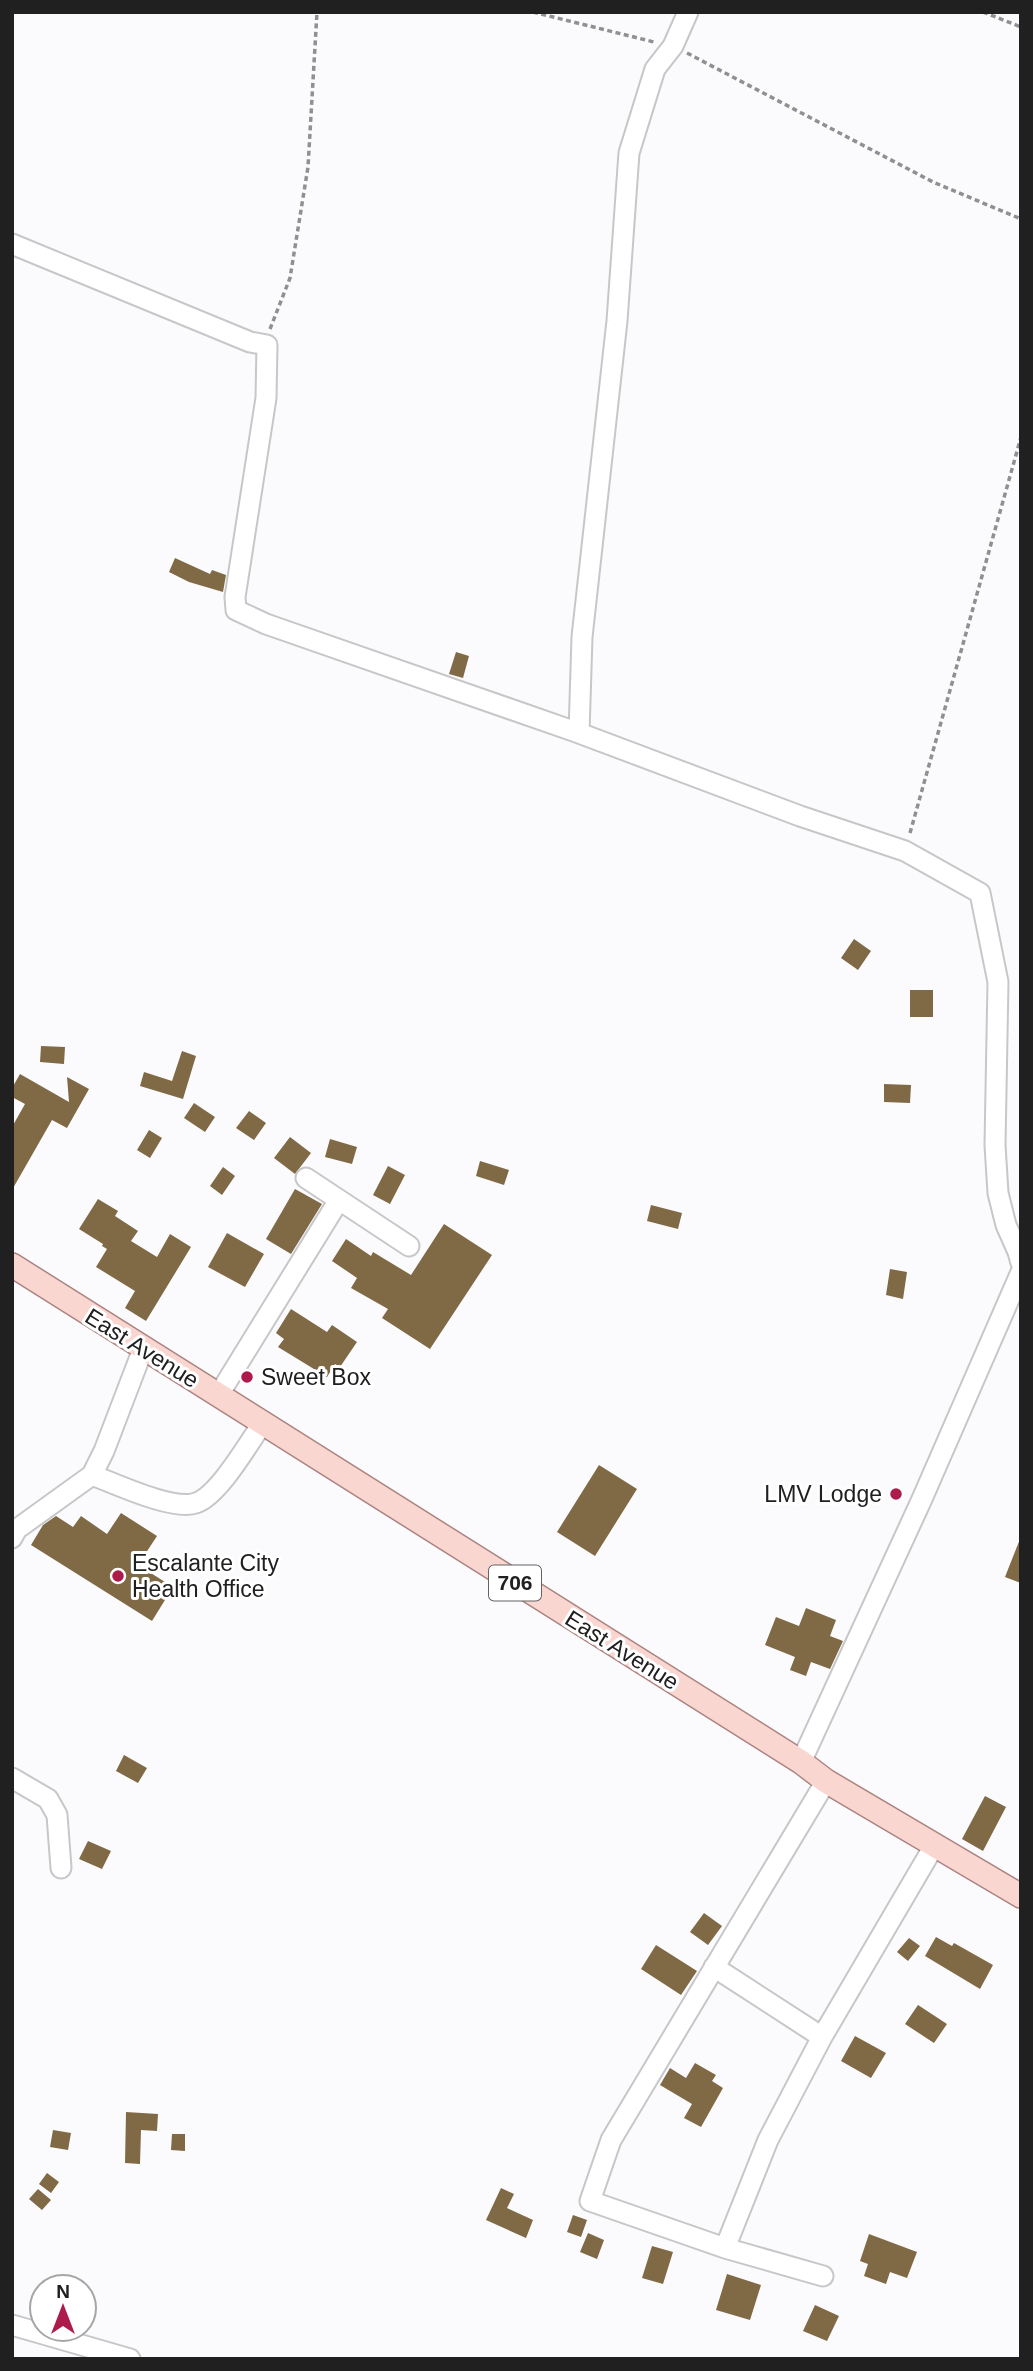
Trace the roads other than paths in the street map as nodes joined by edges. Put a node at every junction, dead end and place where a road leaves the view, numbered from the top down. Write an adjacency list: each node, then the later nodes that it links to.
1 (688, 12): 3 (street)
2 (12, 244): 3 (street)
3 (579, 733): 7 (street)
4 (306, 1178): 5 (street)
5 (339, 1200): 6 (street); 12 (street)
6 (409, 1246)
7 (1021, 1264)
8 (12, 1265): 11 (main road, East Avenue / 706)
9 (1021, 1272): 10 (street)
10 (1011, 1317): 16 (street)
11 (143, 1349): 12 (main road, East Avenue / 706); 14 (street)
12 (218, 1396): 13 (main road, East Avenue / 706)
13 (262, 1423): 14 (street); 16 (main road, East Avenue / 706)
14 (92, 1475): 15 (street)
15 (12, 1538)
16 (801, 1762): 18 (main road, East Avenue / 706)
17 (12, 1778): 20 (street)
18 (826, 1780): 19 (main road, East Avenue / 706); 22 (street)
19 (934, 1846): 21 (main road, East Avenue / 706); 23 (street)
20 (61, 1868)
21 (1021, 1896)
22 (714, 1967): 23 (street); 24 (street)
23 (822, 2037): 24 (street)
24 (724, 2248): 25 (street)
25 (823, 2276)
26 (12, 2325): 27 (street)
27 (130, 2359)

